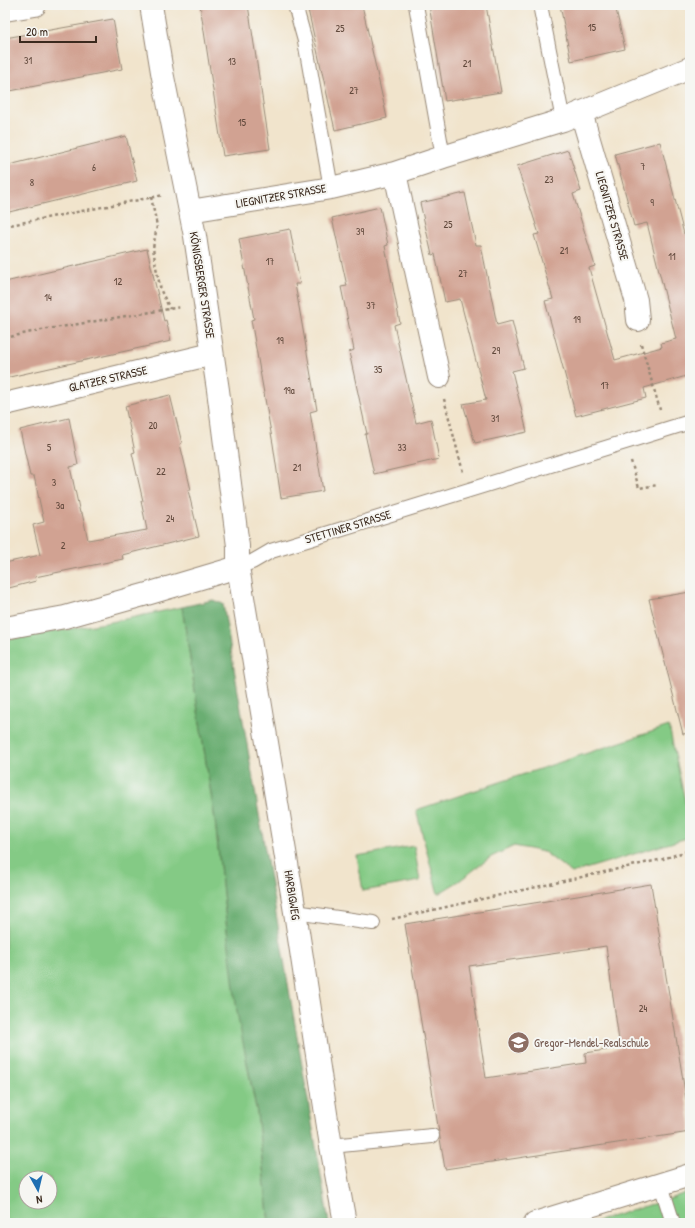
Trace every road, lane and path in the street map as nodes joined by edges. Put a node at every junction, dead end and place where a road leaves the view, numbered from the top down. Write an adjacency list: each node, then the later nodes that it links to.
1 (35, 5): 6 (street)
2 (152, 5): 13 (street, KÖNIGSBERGER STRASSE)
3 (295, 5): 11 (lane)
4 (416, 5): 9 (lane)
5 (540, 5): 8 (lane)
6 (5, 10)
7 (690, 68): 8 (street, LIEGNITZER STRASSE)
8 (572, 116): 9 (street, LIEGNITZER STRASSE); 17 (street, LIEGNITZER STRASSE)
9 (443, 157): 10 (street, LIEGNITZER STRASSE)
10 (395, 173): 11 (street, LIEGNITZER STRASSE); 20 (street)
11 (331, 188): 13 (street, LIEGNITZER STRASSE)
12 (151, 197): 13 (path); 14 (path); 16 (path)
13 (188, 201): 15 (street, KÖNIGSBERGER STRASSE)
14 (5, 226)
15 (205, 302): 16 (path); 19 (street, KÖNIGSBERGER STRASSE)
16 (170, 309): 18 (path)
17 (638, 320): 23 (path)
18 (5, 338)
19 (212, 354): 21 (street, GLATZER STRASSE); 27 (street, KÖNIGSBERGER STRASSE)
20 (439, 377): 26 (path)
21 (5, 404)
22 (690, 422): 23 (lane, STETTINER STRASSE)
23 (666, 430): 24 (lane, STETTINER STRASSE)
24 (624, 442): 25 (path); 26 (lane, STETTINER STRASSE)
25 (658, 485)
26 (467, 490): 27 (lane, STETTINER STRASSE)
27 (238, 567): 28 (street, STETTINER STRASSE); 30 (street, HARBIGWEG)
28 (5, 628)
29 (690, 850): 31 (path)
30 (295, 912): 31 (lane); 33 (street, HARBIGWEG)
31 (373, 923)
32 (432, 1136): 33 (lane)
33 (331, 1146): 36 (street, HARBIGWEG)
34 (690, 1175): 35 (street)
35 (661, 1184): 37 (street); 38 (lane)
36 (345, 1223)
37 (535, 1223)
38 (673, 1223)

